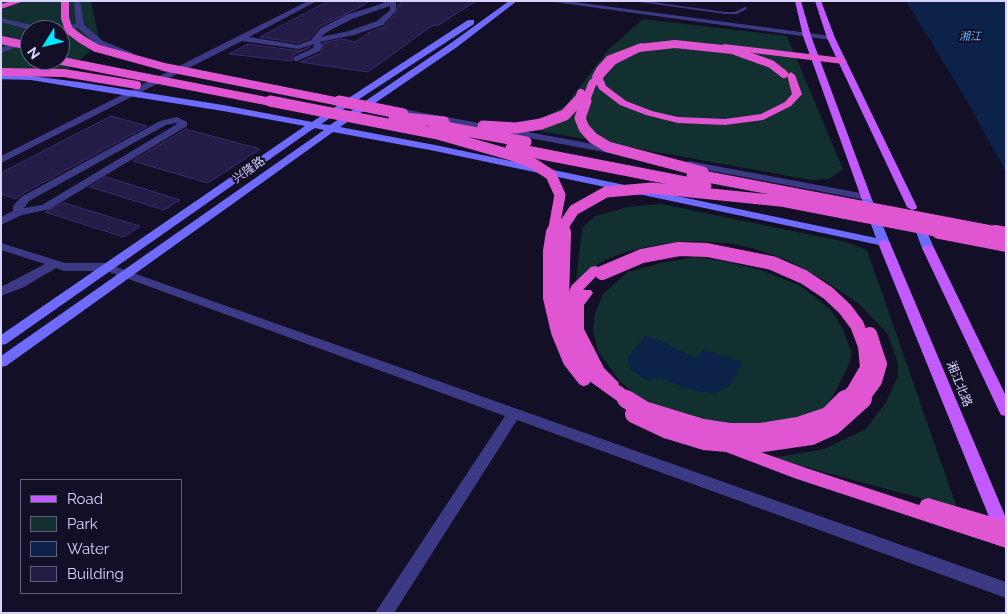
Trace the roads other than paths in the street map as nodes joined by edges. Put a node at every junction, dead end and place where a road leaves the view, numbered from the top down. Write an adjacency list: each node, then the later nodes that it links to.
1 (20, 1): 12 (highway)
2 (65, 1): 33 (highway, bridge)
3 (78, 1): 16 (street)
4 (314, 1): 19 (street)
5 (504, 1): 39 (main road, 兴隆路)
6 (514, 1): 41 (main road, 兴隆路)
7 (550, 1): 18 (street)
8 (635, 1): 13 (lane)
9 (798, 1): 18 (main road)
10 (818, 1): 20 (main road)
11 (391, 2): 22 (street); 22 (street)
12 (1, 7)
13 (746, 8)
14 (1, 20): 15 (street)
15 (20, 25)
16 (80, 26): 17 (street); 34 (street)
17 (70, 27)
18 (807, 36): 20 (street); 30 (main road)
19 (240, 38): 22 (street); 34 (street)
20 (831, 38): 32 (main road)
21 (1, 40): 24 (highway, bridge)
22 (314, 40): 29 (street)
23 (20, 43): 26 (street)
24 (20, 44)
25 (706, 45): 30 (highway); 43 (highway, bridge); 49 (highway, bridge)
26 (1, 50): 27 (highway)
27 (20, 53)
28 (70, 55): 40 (highway)
29 (298, 60)
30 (817, 60): 32 (highway); 50 (main road)
31 (70, 62): 40 (highway, bridge)
32 (843, 62): 65 (main road)
33 (164, 67): 40 (highway, bridge); 43 (highway, bridge)
34 (182, 68): 38 (street); 39 (street)
35 (1, 72): 37 (highway, bridge)
36 (1, 77): 38 (main road)
37 (178, 92): 40 (highway, bridge); 47 (highway, bridge)
38 (133, 93): 44 (main road); 48 (street)
39 (349, 102): 41 (street); 44 (main road, 兴隆路)
40 (303, 103): 42 (highway); 46 (highway, bridge)
41 (366, 105): 45 (main road, 兴隆路); 50 (street)
42 (390, 116): 43 (highway, bridge); 49 (highway, bridge)
43 (451, 123)
44 (314, 125): 45 (main road); 59 (main road, 兴隆路)
45 (331, 129): 55 (main road); 61 (main road, 兴隆路)
46 (434, 133): 47 (highway, bridge); 51 (highway, bridge)
47 (494, 150): 60 (highway, bridge)
48 (1, 160)
49 (764, 188): 54 (highway, bridge)
50 (866, 197): 55 (main road)
51 (780, 201): 56 (highway, bridge); 60 (highway, bridge)
52 (19, 212): 52 (street); 53 (street)
53 (1, 222)
54 (1006, 234)
55 (884, 243): 67 (main road, 湘江北路)
56 (1006, 245)
57 (1, 246): 58 (street)
58 (54, 264): 59 (street); 62 (street)
59 (106, 268): 61 (street); 63 (main road, 兴隆路)
60 (599, 272): 67 (highway)
61 (127, 275): 64 (main road, 兴隆路); 66 (street)
62 (1, 292)
63 (1, 341)
64 (1, 363)
65 (1006, 411)
66 (514, 413): 68 (street); 69 (street)
67 (1005, 534)
68 (1006, 590)
69 (384, 613)

